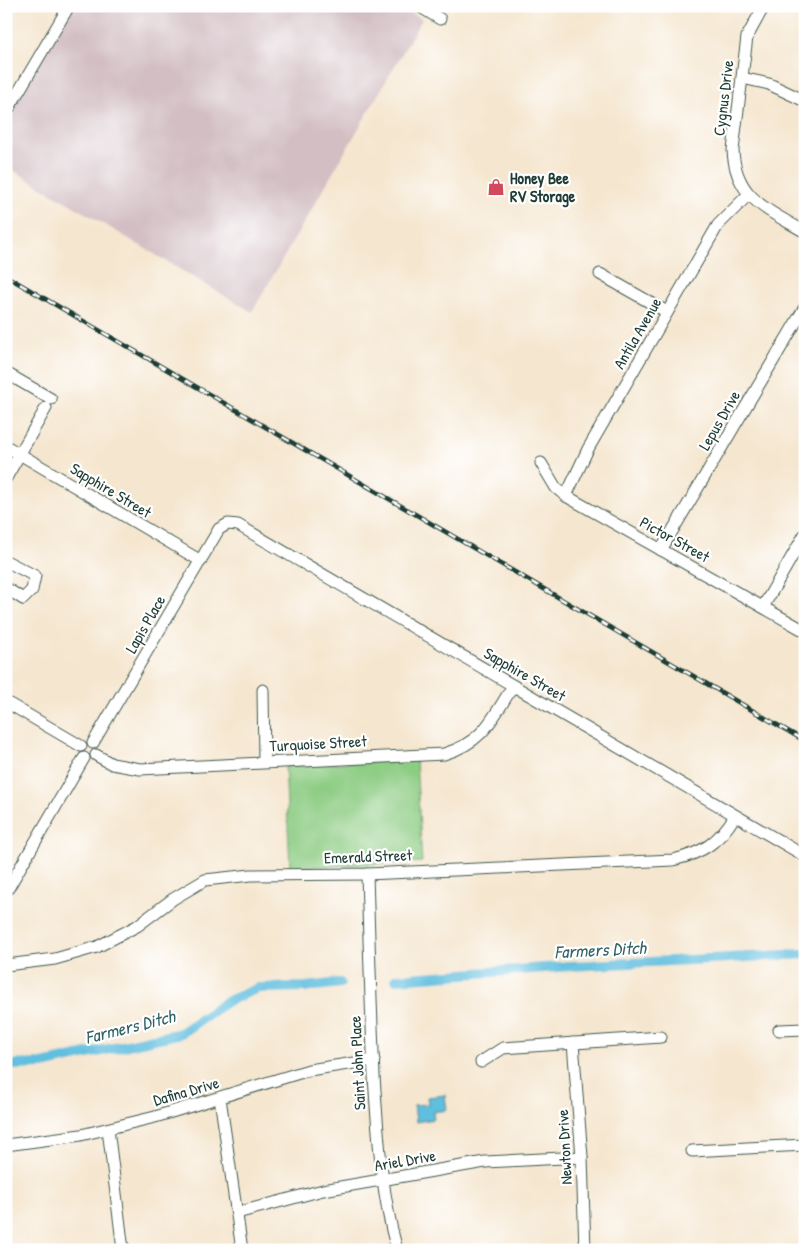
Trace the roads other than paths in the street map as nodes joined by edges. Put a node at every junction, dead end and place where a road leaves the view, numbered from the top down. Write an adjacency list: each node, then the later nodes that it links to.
1 (69, 6): 7 (street)
2 (419, 6): 4 (street)
3 (764, 6): 5 (street, Cygnus Drive)
4 (440, 19)
5 (742, 78): 6 (street); 8 (street, Cygnus Drive)
6 (805, 101)
7 (6, 113)
8 (748, 195): 9 (street); 12 (street, Antila Avenue)
9 (805, 232)
10 (600, 274): 12 (street)
11 (805, 307): 21 (street, Lepus Drive)
12 (667, 312): 18 (street, Antila Avenue)
13 (6, 373): 15 (street)
14 (6, 446): 15 (street, Sapphire Street)
15 (19, 454): 17 (street); 22 (street, Sapphire Street)
16 (541, 463): 18 (street, Pictor Street)
17 (6, 478)
18 (566, 496): 21 (street, Pictor Street)
19 (228, 524): 22 (street, Lapis Place); 27 (street, Sapphire Street)
20 (805, 534): 25 (street)
21 (662, 550): 25 (street, Pictor Street)
22 (201, 560): 30 (street, Lapis Place)
23 (6, 561): 24 (street)
24 (6, 588)
25 (763, 607): 26 (street, Pictor Street)
26 (805, 631)
27 (513, 686): 31 (street, Turquoise Street); 32 (street, Sapphire Street)
28 (263, 690): 31 (street)
29 (6, 702): 30 (street)
30 (91, 752): 31 (street, Turquoise Street); 35 (street, Lapis Place)
31 (264, 762)
32 (735, 816): 33 (street, Sapphire Street); 34 (street, Emerald Street)
33 (805, 856)
34 (367, 874): 36 (street, Emerald Street); 41 (street, Saint John Place)
35 (6, 892)
36 (6, 965)
37 (805, 1029): 38 (street)
38 (779, 1030)
39 (661, 1037): 40 (street)
40 (573, 1043): 42 (street); 48 (street, Newton Drive)
41 (374, 1060): 43 (street, Dafina Drive); 49 (street, Saint John Place)
42 (481, 1062)
43 (220, 1098): 44 (street, Dafina Drive); 50 (street)
44 (108, 1129): 46 (street, Dafina Drive); 51 (street)
45 (805, 1145): 47 (street)
46 (6, 1146)
47 (692, 1151)
48 (582, 1157): 49 (street, Ariel Drive); 54 (street, Newton Drive)
49 (382, 1181): 50 (street, Ariel Drive); 53 (street, Saint John Place)
50 (237, 1213): 52 (street)
51 (123, 1250)
52 (242, 1250)
53 (397, 1250)
54 (585, 1250)

